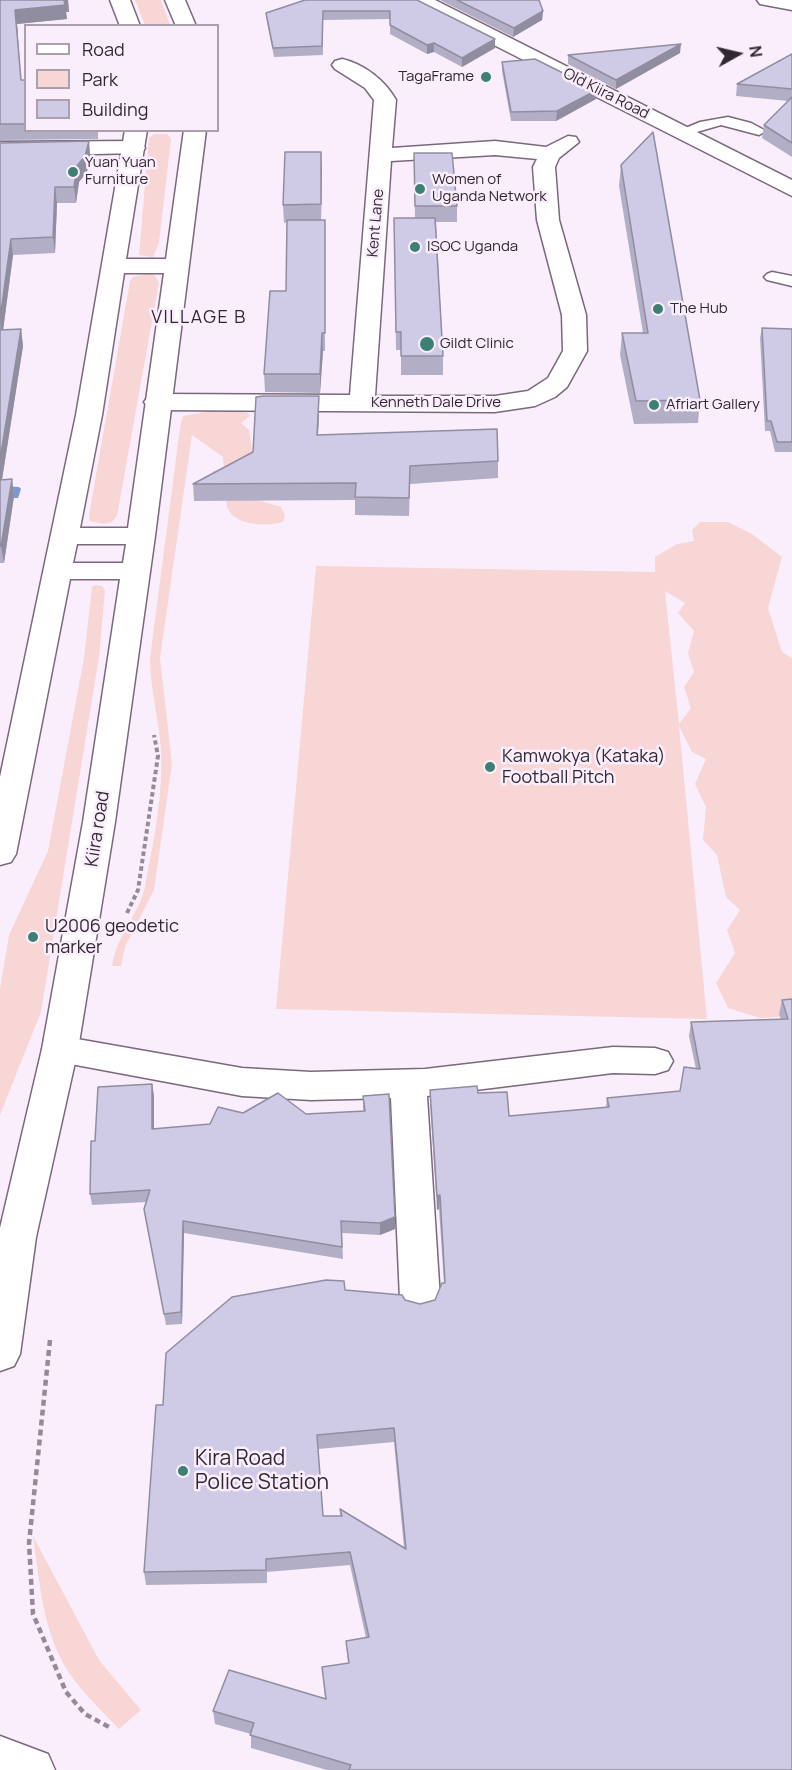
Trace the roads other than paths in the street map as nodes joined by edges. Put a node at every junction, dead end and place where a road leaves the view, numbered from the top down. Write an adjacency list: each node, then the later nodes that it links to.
1 (120, 0): 6 (street)
2 (176, 0): 7 (street)
3 (420, 0): 11 (street, Old Kiira Road)
4 (767, 0): 5 (street)
5 (792, 4)
6 (129, 24)
7 (185, 24)
8 (342, 65): 14 (street, Kent Lane)
9 (759, 131): 11 (lane)
10 (195, 132): 17 (street, Kiira road)
11 (683, 132): 15 (street, Old Kiira Road)
12 (135, 139): 13 (street); 16 (street)
13 (0, 149)
14 (382, 155): 21 (street, Kent Lane); 21 (street, Kenneth Dale Drive)
15 (792, 189)
16 (113, 266): 17 (street); 22 (street)
17 (176, 266): 20 (street, Kiira road)
18 (772, 277): 19 (lane)
19 (792, 281)
20 (156, 402): 21 (street, Kenneth Dale Drive); 23 (street, Kiira road)
21 (362, 403)
22 (64, 536): 23 (street); 24 (street)
23 (141, 536): 25 (street, Kiira road)
24 (57, 571): 25 (street); 26 (street)
25 (135, 571): 27 (street, Kiira road)
26 (0, 854)
27 (60, 1050): 29 (street); 31 (street, Kiira road)
28 (656, 1061): 29 (street)
29 (408, 1083): 30 (street)
30 (420, 1299)
31 (0, 1354)
32 (0, 1759): 33 (street)
33 (32, 1770)

